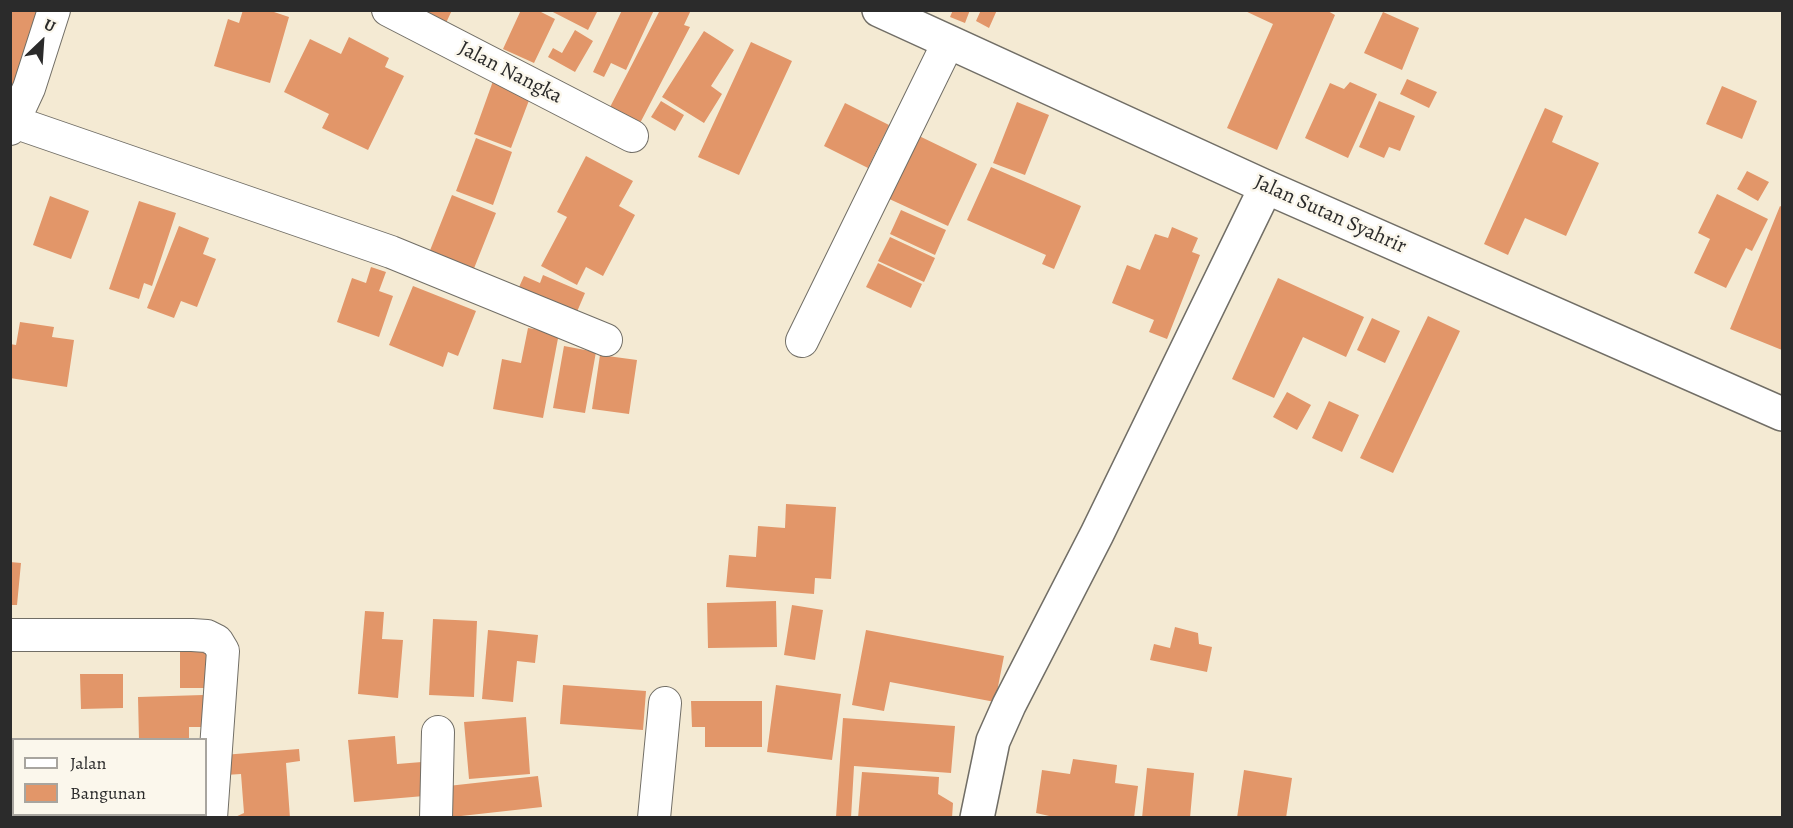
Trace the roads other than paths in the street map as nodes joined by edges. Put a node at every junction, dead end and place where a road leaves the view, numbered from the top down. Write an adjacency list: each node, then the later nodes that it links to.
1 (54, 10): 6 (street)
2 (388, 10): 7 (street, Jalan Nangka)
3 (879, 10): 4 (street, Jalan Sutan Syahrir)
4 (915, 18): 5 (street, Jalan Sutan Syahrir)
5 (948, 43): 8 (street, Jalan Sutan Syahrir); 10 (street)
6 (12, 125): 9 (street)
7 (632, 136)
8 (1266, 187): 11 (street, Jalan Sutan Syahrir); 18 (street)
9 (606, 340)
10 (802, 341)
11 (1782, 414)
12 (10, 635): 15 (street)
13 (664, 703): 17 (street)
14 (438, 732): 16 (street)
15 (211, 818)
16 (436, 818)
17 (654, 818)
18 (977, 818)

